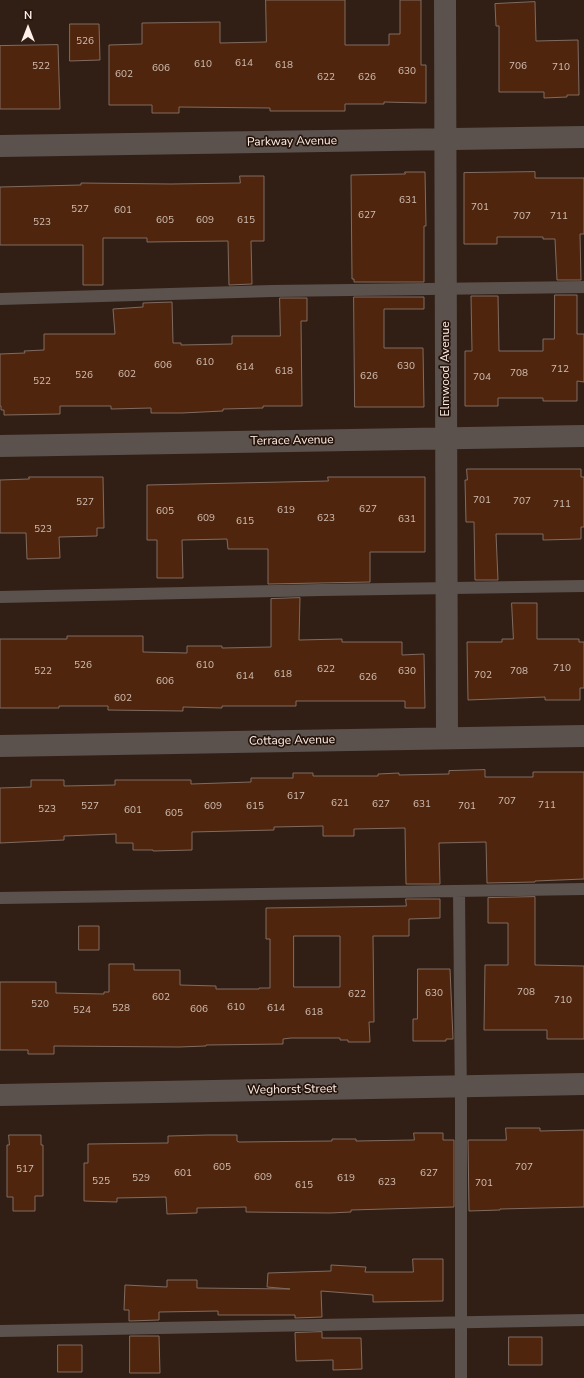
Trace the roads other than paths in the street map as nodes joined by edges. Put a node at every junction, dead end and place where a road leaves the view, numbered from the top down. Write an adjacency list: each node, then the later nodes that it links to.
1 (445, 0): 3 (street, Elmwood Avenue)
2 (584, 137): 3 (street, Parkway Avenue)
3 (445, 139): 4 (street, Parkway Avenue); 6 (street, Elmwood Avenue)
4 (0, 146)
5 (584, 287): 6 (lane)
6 (446, 289): 7 (lane); 9 (street, Elmwood Avenue)
7 (0, 299)
8 (584, 436): 9 (street, Terrace Avenue)
9 (446, 438): 10 (street, Terrace Avenue); 12 (street, Elmwood Avenue)
10 (0, 446)
11 (584, 586): 12 (lane)
12 (446, 589): 13 (lane); 15 (street, Elmwood Avenue)
13 (0, 597)
14 (584, 736): 15 (street, Cottage Avenue)
15 (447, 738): 16 (street, Cottage Avenue)
16 (0, 746)
17 (584, 889): 18 (lane)
18 (459, 891): 19 (lane); 21 (lane)
19 (0, 898)
20 (584, 1084): 21 (street, Weghorst Street)
21 (461, 1087): 22 (street, Weghorst Street); 24 (lane)
22 (0, 1095)
23 (584, 1320): 24 (lane)
24 (461, 1322): 25 (lane); 26 (lane)
25 (0, 1331)
26 (461, 1378)

